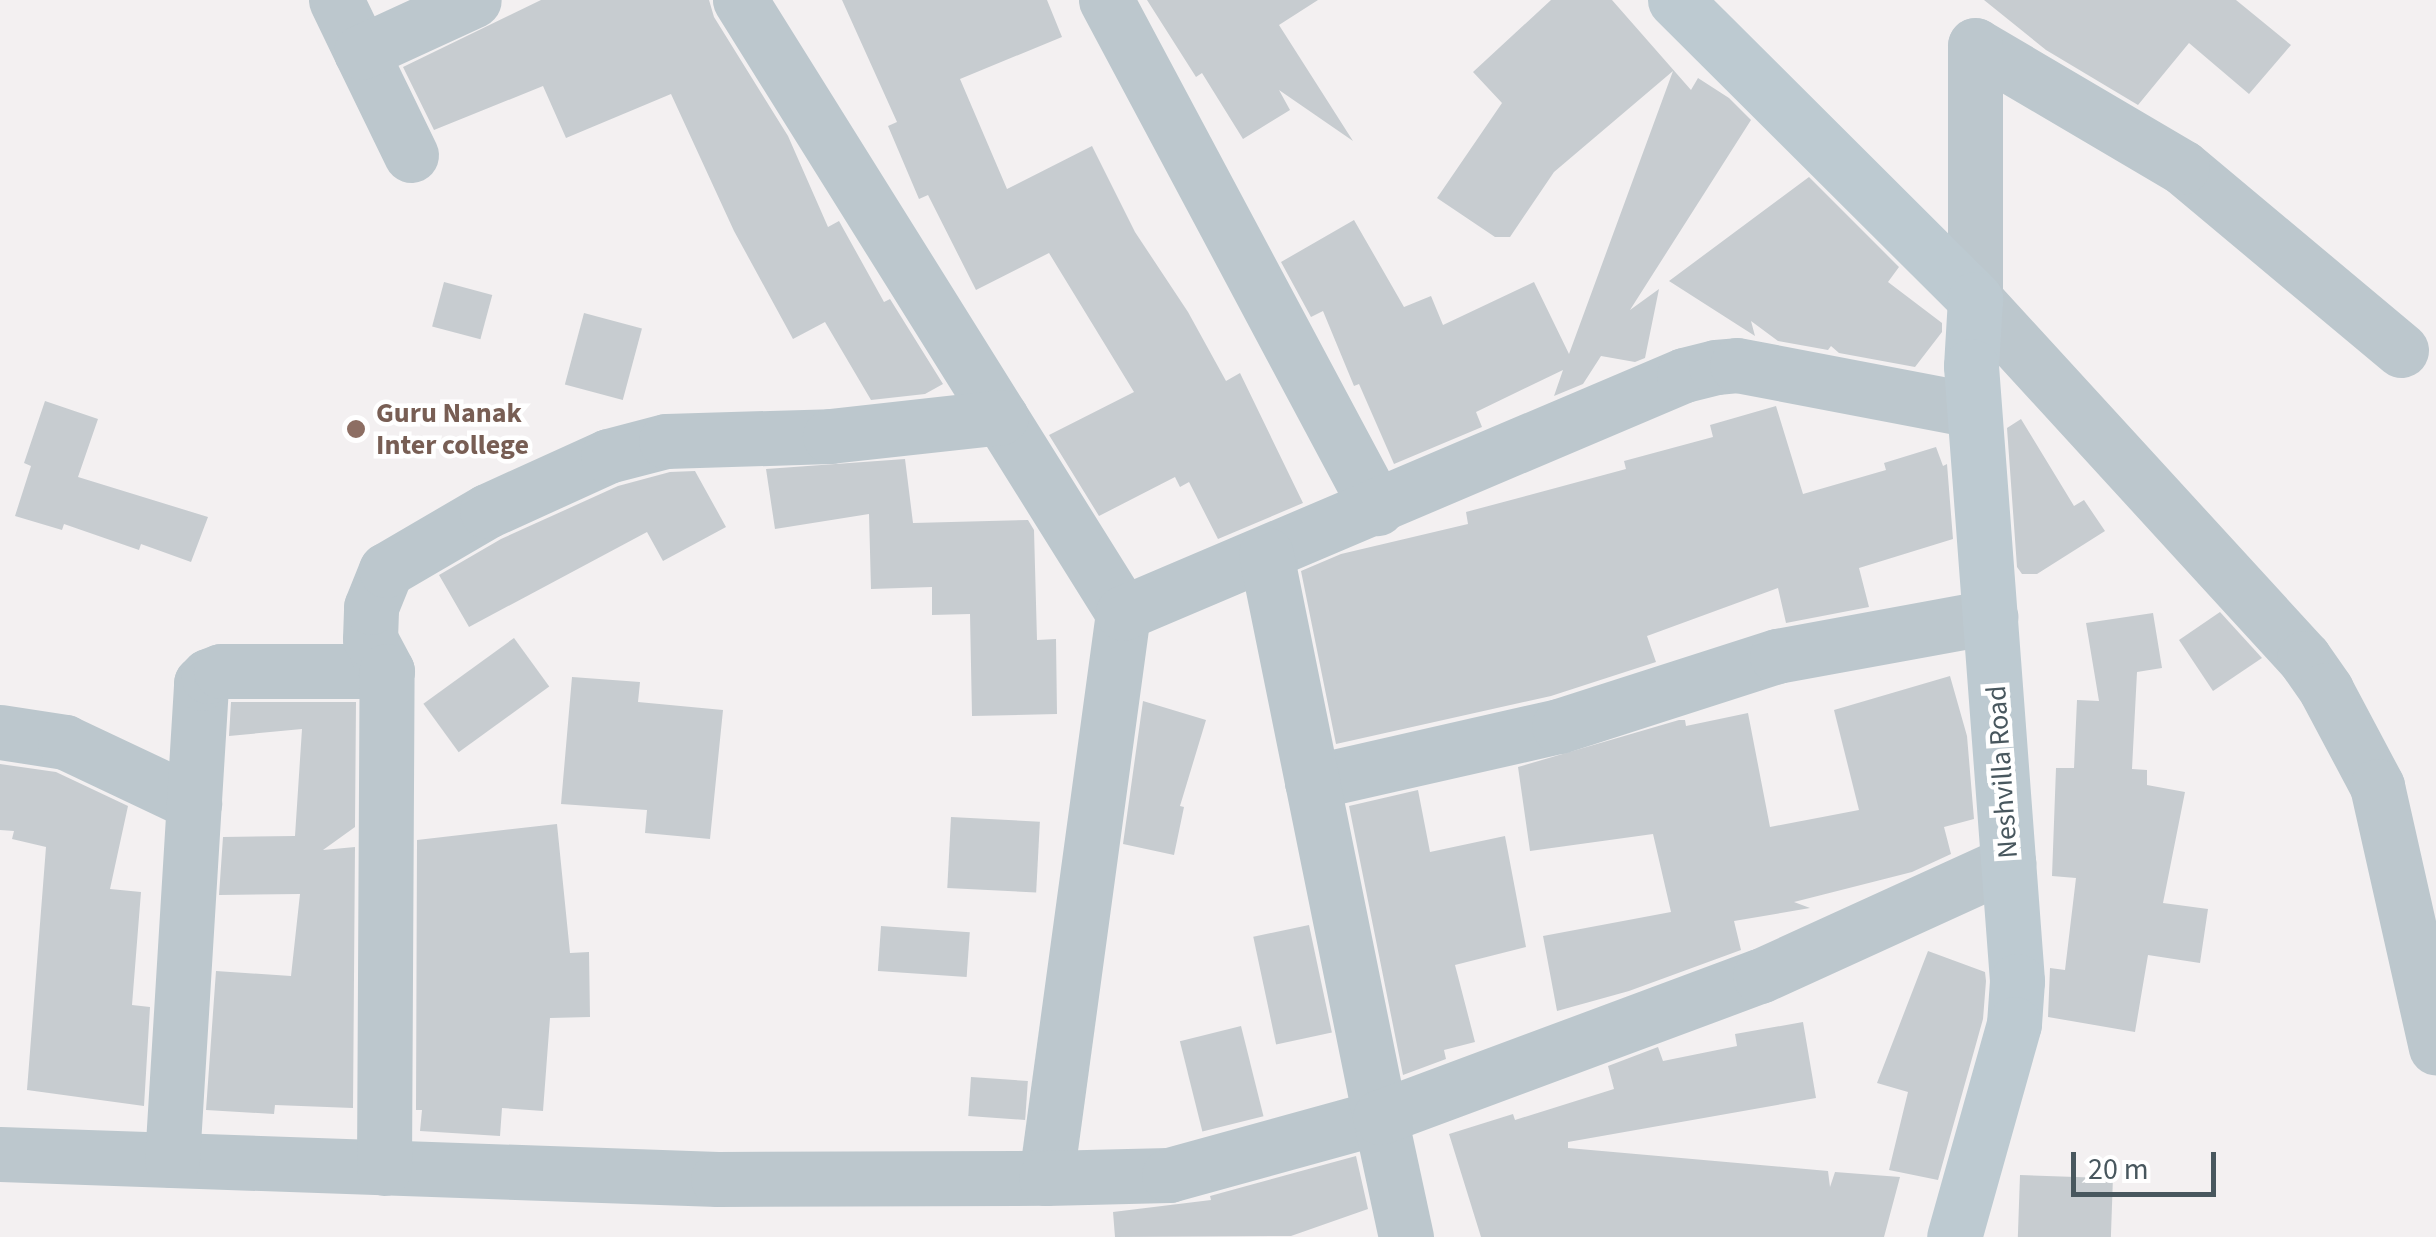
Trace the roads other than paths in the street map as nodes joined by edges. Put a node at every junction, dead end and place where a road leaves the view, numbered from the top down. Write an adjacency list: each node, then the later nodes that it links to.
1 (336, 0): 7 (street)
2 (474, 0): 7 (street)
3 (740, 0): 12 (street)
4 (1106, 0): 13 (street)
5 (1675, 0): 9 (street)
6 (1976, 22): 9 (street); 10 (street)
7 (362, 52): 8 (street)
8 (411, 155)
9 (1975, 299): 11 (street, Neshvilla Road); 22 (street)
10 (2401, 350)
11 (1974, 410): 13 (street); 16 (street, Neshvilla Road)
12 (1001, 417): 15 (street); 17 (street)
13 (1377, 508): 14 (street)
14 (1266, 554): 15 (street); 19 (street)
15 (1123, 613): 28 (street)
16 (1990, 617): 19 (street); 21 (street, Neshvilla Road)
17 (387, 672): 20 (street); 27 (street)
18 (0, 732): 20 (street)
19 (1312, 782): 24 (street)
20 (194, 803): 26 (street)
21 (2008, 863): 24 (street); 30 (street, Neshvilla Road)
22 (2426, 974): 23 (street)
23 (2436, 1047)
24 (1380, 1117): 28 (street); 29 (street)
25 (0, 1154): 26 (street)
26 (172, 1160): 27 (street)
27 (384, 1168): 28 (street)
28 (1046, 1178)
29 (1406, 1237)
30 (1954, 1237)

